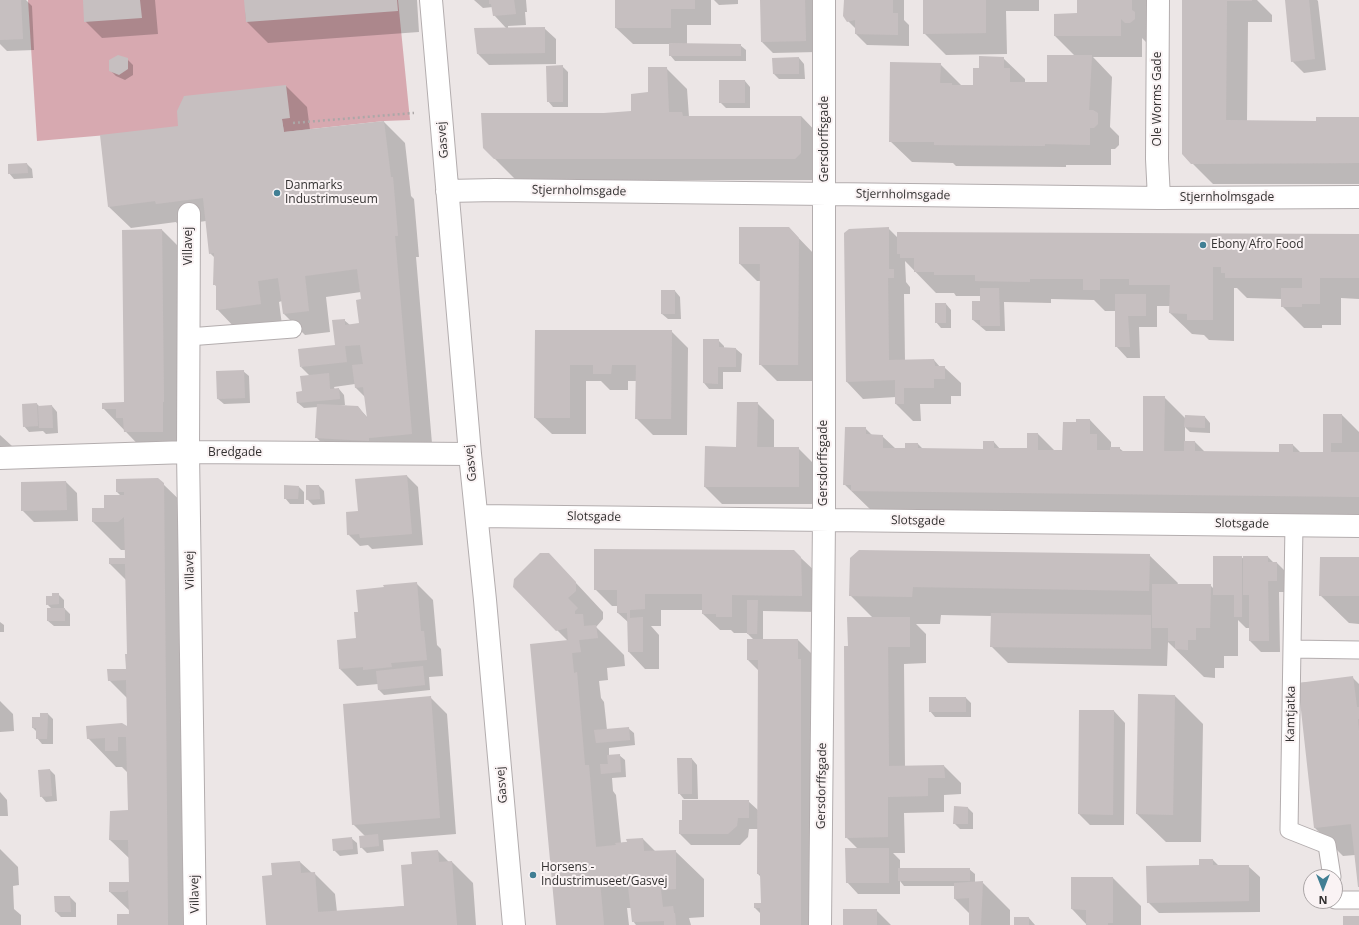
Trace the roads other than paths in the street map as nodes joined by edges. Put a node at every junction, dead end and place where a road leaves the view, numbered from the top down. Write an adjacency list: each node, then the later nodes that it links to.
1 (431, 0): 4 (street, Gasvej)
2 (824, 0): 5 (street, Gersdorffsgade)
3 (1158, 0): 7 (street, Ole Worms Gade)
4 (447, 191): 5 (street, Stjernholmsgade); 12 (street, Gasvej)
5 (825, 194): 7 (street, Stjernholmsgade); 15 (street, Gersdorffsgade)
6 (1359, 197): 7 (street, Stjernholmsgade)
7 (1159, 198)
8 (189, 214): 10 (street, Villavej)
9 (293, 329): 10 (lane)
10 (188, 337): 11 (street, Villavej)
11 (188, 452): 12 (street, Bredgade); 13 (street, Bredgade); 23 (street, Villavej)
12 (470, 454): 14 (street, Gasvej)
13 (0, 458)
14 (477, 516): 15 (street, Slotsgade); 24 (street, Gasvej)
15 (824, 520): 16 (street, Slotsgade); 25 (street, Gersdorffsgade)
16 (1294, 525): 17 (street, Slotsgade); 18 (lane, Kamtjatka)
17 (1359, 526)
18 (1292, 649): 19 (lane); 20 (lane, Kamtjatka)
19 (1359, 650)
20 (1331, 869)
21 (1343, 900): 22 (lane)
22 (1359, 900)
23 (195, 925)
24 (514, 925)
25 (820, 925)

